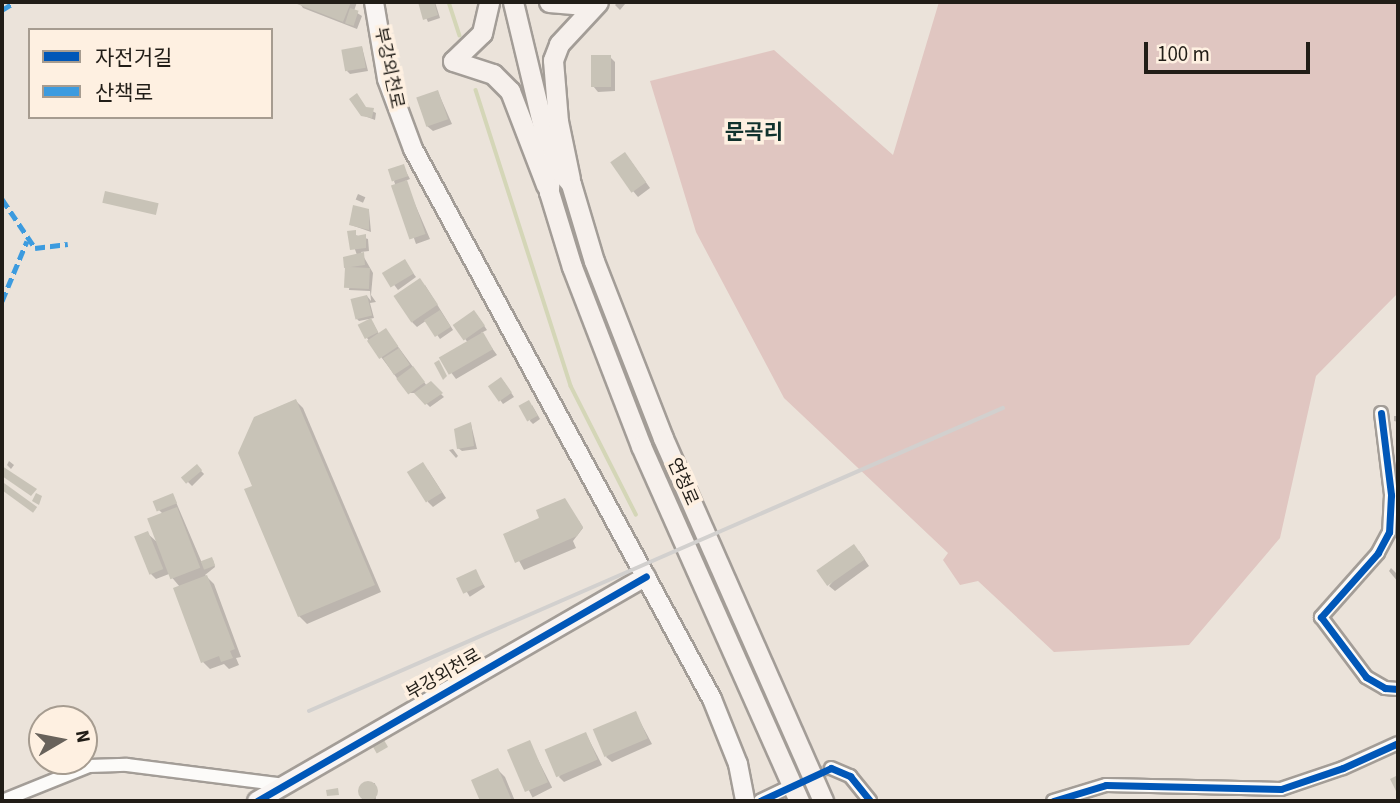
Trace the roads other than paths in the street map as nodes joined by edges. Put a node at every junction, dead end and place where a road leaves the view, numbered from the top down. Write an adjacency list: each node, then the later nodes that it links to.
1 (374, 2): 10 (main road, 부강외천로)
2 (489, 2): 8 (main road)
3 (513, 2): 6 (main road, 연청로)
4 (549, 2): 5 (main road)
5 (586, 3): 7 (main road)
6 (551, 160): 7 (main road, 연청로); 8 (main road, 연청로)
7 (571, 184): 20 (main road, 연청로)
8 (549, 192): 15 (main road, 연청로)
9 (1381, 413): 11 (street)
10 (646, 576): 14 (main road, 부강외천로); 18 (main road, 부강외천로)
11 (1398, 689)
12 (1398, 743): 22 (street)
13 (831, 768): 21 (street)
14 (285, 785): 16 (street); 17 (main road, 부강외천로)
15 (791, 796): 19 (street)
16 (2, 801)
17 (257, 801)
18 (745, 801)
19 (760, 801)
20 (823, 801)
21 (870, 801)
22 (1053, 801)

